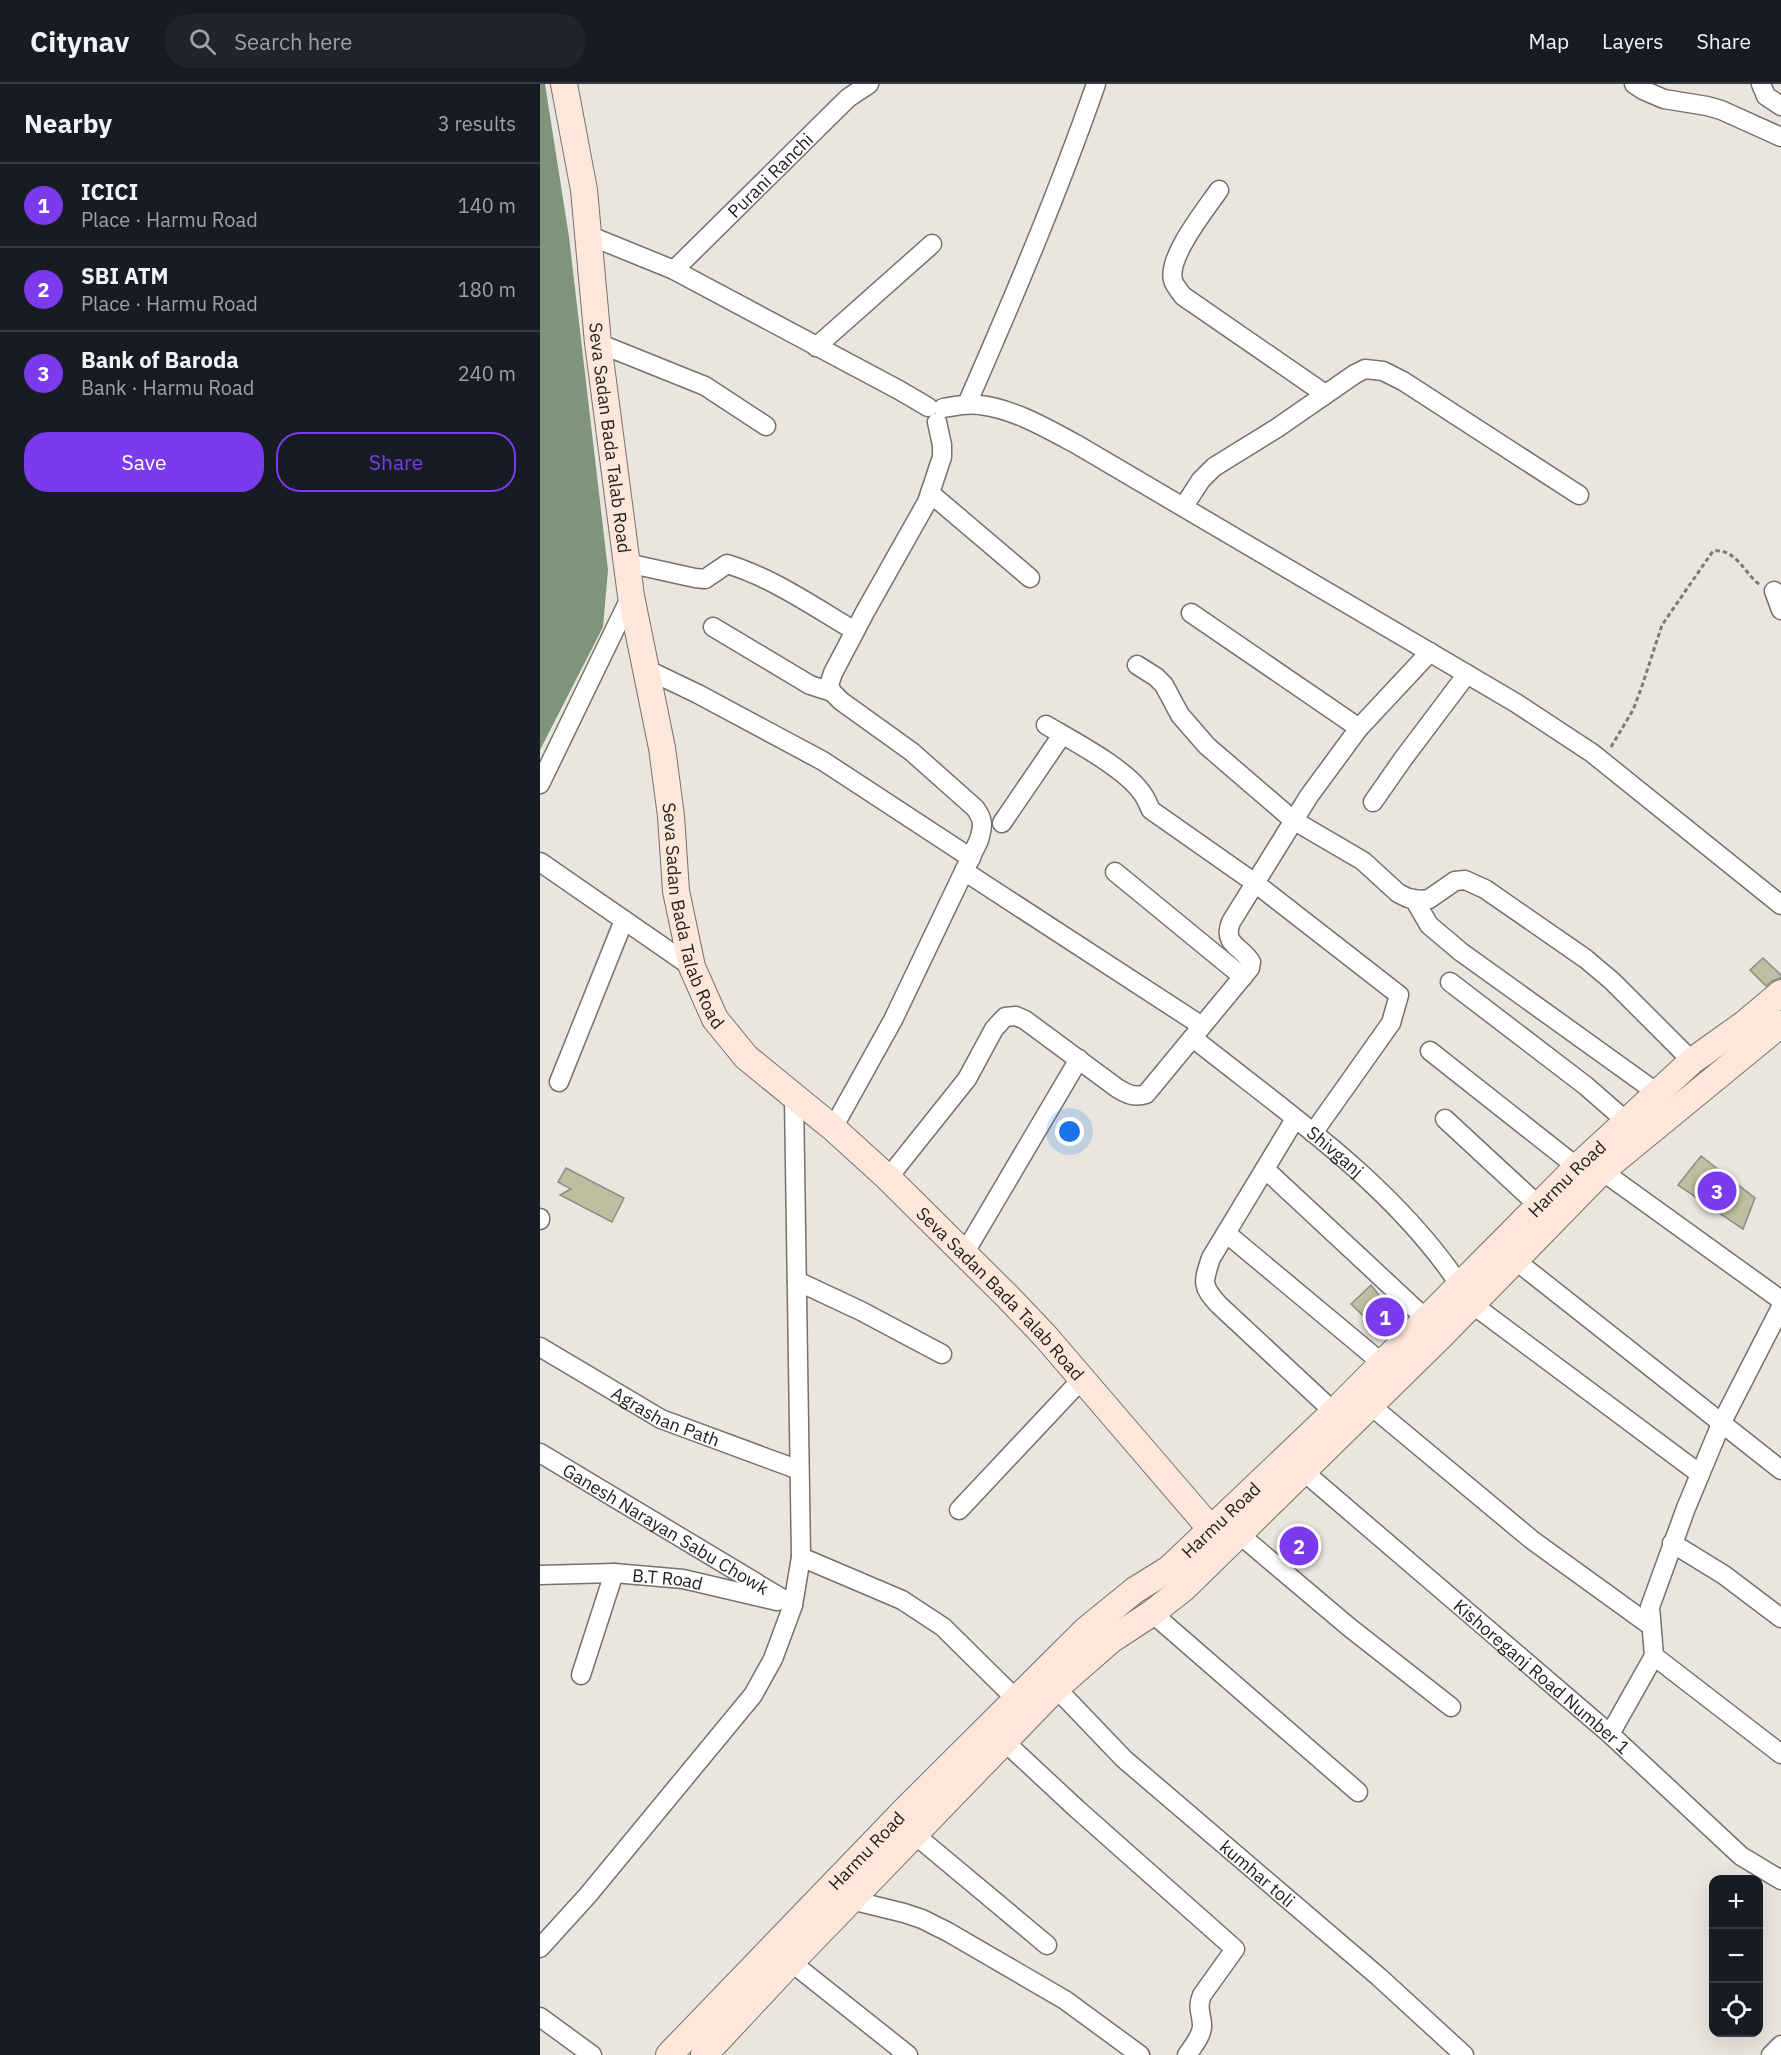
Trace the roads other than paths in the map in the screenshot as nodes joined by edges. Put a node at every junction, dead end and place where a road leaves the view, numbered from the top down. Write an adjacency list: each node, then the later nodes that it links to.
1 (564, 84): 9 (main road, Seva Sadan Bada Talab Road)
2 (869, 84): 11 (street, Purani Ranchi)
3 (1096, 84): 15 (street)
4 (1634, 84): 7 (street)
5 (1761, 84): 6 (street)
6 (1781, 106)
7 (1781, 137)
8 (1219, 190): 14 (street)
9 (588, 235): 11 (street); 12 (main road, Seva Sadan Bada Talab Road)
10 (932, 244): 13 (street)
11 (674, 270): 13 (street)
12 (598, 343): 17 (street); 21 (main road, Seva Sadan Bada Talab Road)
13 (816, 347): 16 (street)
14 (1325, 394): 19 (street); 20 (street)
15 (967, 404): 16 (street); 20 (street)
16 (936, 412): 18 (street)
17 (766, 426)
18 (930, 494): 22 (street); 28 (street)
19 (1579, 495)
20 (1184, 506): 29 (street)
21 (627, 563): 24 (main road, Seva Sadan Bada Talab Road); 28 (street)
22 (1029, 578)
23 (1774, 591): 25 (street)
24 (631, 597): 31 (main road, Seva Sadan Bada Talab Road); 35 (street)
25 (1781, 610)
26 (1191, 613): 34 (street)
27 (713, 627): 33 (street)
28 (855, 631): 33 (street)
29 (1430, 652): 32 (street); 34 (street)
30 (1137, 665): 37 (street)
31 (646, 669): 40 (street, Shivganj); 46 (main road, Seva Sadan Bada Talab Road)
32 (1467, 674): 36 (street); 44 (street)
33 (832, 692): 40 (street)
34 (1359, 728): 37 (street)
35 (540, 784)
36 (1373, 802)
37 (1293, 820): 42 (street); 43 (street)
38 (1002, 822): 42 (street)
39 (540, 862): 45 (street)
40 (968, 864): 51 (street, Shivganj); 61 (street)
41 (1115, 872): 47 (street)
42 (1255, 883): 47 (street); 62 (street)
43 (1414, 899): 54 (street); 56 (street)
44 (1781, 905)
45 (624, 920): 46 (street); 55 (street)
46 (692, 967): 57 (main road, Seva Sadan Bada Talab Road)
47 (1243, 977): 51 (street)
48 (1450, 982): 60 (street)
49 (1781, 993): 54 (main road, Harmu Road)
50 (1781, 1024): 65 (main road, Harmu Road)
51 (1198, 1032): 53 (street); 58 (street, Shivganj)
52 (1430, 1051): 63 (street)
53 (1079, 1059): 66 (street); 69 (street)
54 (1692, 1061): 56 (main road, Harmu Road)
55 (559, 1082)
56 (1656, 1092): 60 (main road, Harmu Road)
57 (794, 1098): 61 (main road, Seva Sadan Bada Talab Road); 71 (street)
58 (1294, 1119): 62 (street, Shivganj); 64 (street)
59 (1445, 1119): 67 (street)
60 (1626, 1121): 63 (main road, Harmu Road)
61 (833, 1128): 66 (main road, Seva Sadan Bada Talab Road)
62 (1313, 1133): 72 (street, Shivganj)
63 (1577, 1167): 67 (main road, Harmu Road)
64 (1265, 1169): 68 (street); 75 (street)
65 (1602, 1172): 70 (main road, Harmu Road); 73 (street)
66 (888, 1178): 69 (main road, Seva Sadan Bada Talab Road)
67 (1538, 1205): 72 (main road, Harmu Road)
68 (1226, 1233): 78 (street); 81 (street)
69 (964, 1254): 79 (main road, Seva Sadan Bada Talab Road)
70 (1515, 1260): 72 (main road, Harmu Road); 82 (street)
71 (797, 1281): 77 (street); 84 (street)
72 (1466, 1294): 75 (main road, Harmu Road); 80 (main road, Harmu Road); 87 (street, Shivganj)
73 (1781, 1300)
74 (1781, 1307): 82 (street)
75 (1425, 1319): 78 (main road, Harmu Road)
76 (540, 1347): 84 (street, Agrashan Path)
77 (942, 1354)
78 (1382, 1363): 81 (main road, Harmu Road)
79 (1083, 1380): 88 (street); 89 (main road, Seva Sadan Bada Talab Road)
80 (1370, 1405): 86 (main road, Harmu Road); 97 (street)
81 (1334, 1412): 89 (main road, Harmu Road)
82 (1720, 1424): 85 (street); 87 (street)
83 (540, 1453): 94 (street, Ganesh Narayan Sabu Chowk)
84 (800, 1470): 91 (street)
85 (1781, 1470)
86 (1303, 1472): 89 (main road, Harmu Road); 103 (street, Kishoreganj Road Number 1)
87 (1700, 1474): 90 (street)
88 (959, 1510)
89 (1226, 1536): 95 (main road, Harmu Road); 101 (main road, Harmu Road); 102 (street)
90 (1672, 1544): 96 (street); 97 (street)
91 (801, 1557): 94 (street); 101 (street)
92 (614, 1573): 93 (street, B.T Road); 94 (street, B.T Road); 99 (street)
93 (540, 1575)
94 (793, 1605): 111 (street)
95 (1152, 1613): 100 (main road, Harmu Road); 106 (street)
96 (1781, 1618)
97 (1651, 1626): 98 (street)
98 (1654, 1656): 103 (street); 105 (street)
99 (581, 1675)
100 (1056, 1688): 104 (main road, Harmu Road); 120 (street, kumhar toli)
101 (1016, 1700): 115 (main road, Harmu Road)
102 (1451, 1707)
103 (1610, 1734): 108 (street, Kishoreganj Road Number 1)
104 (1005, 1742): 107 (main road, Harmu Road); 119 (street)
105 (1781, 1754)
106 (1358, 1792)
107 (914, 1834): 109 (main road, Harmu Road); 110 (street)
108 (1781, 1880)
109 (851, 1900): 112 (main road, Harmu Road); 118 (street)
110 (1047, 1945)
111 (540, 1948)
112 (791, 1962): 116 (main road, Harmu Road); 117 (street)
113 (540, 2017): 114 (street)
114 (592, 2055)
115 (669, 2055)
116 (704, 2055)
117 (908, 2055)
118 (1140, 2055)
119 (1187, 2055)
120 (1464, 2055)

